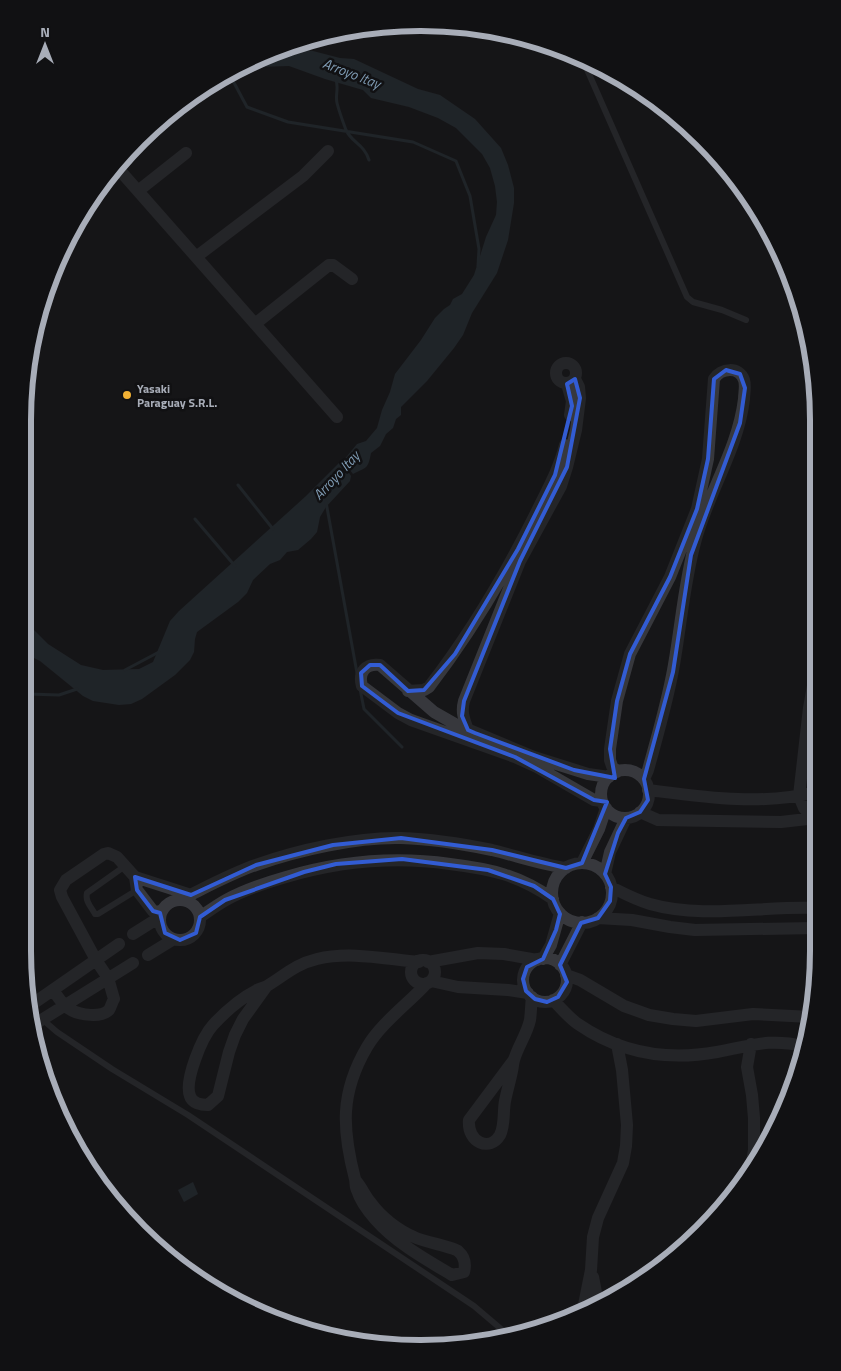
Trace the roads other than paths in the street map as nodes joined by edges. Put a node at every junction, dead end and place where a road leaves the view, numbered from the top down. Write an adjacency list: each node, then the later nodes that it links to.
1 (587, 68): 8 (lane)
2 (328, 151): 6 (street)
3 (186, 153): 5 (street)
4 (121, 172): 5 (street)
5 (138, 191): 6 (street)
6 (196, 257): 9 (street)
7 (352, 279): 9 (street)
8 (746, 320)
9 (255, 324): 10 (street)
10 (337, 417)
11 (408, 691): 13 (street); 13 (street); 18 (street)
12 (810, 708): 17 (street)
13 (468, 730): 14 (street)
14 (613, 774): 15 (street); 15 (street); 18 (street)
15 (646, 785): 17 (street); 19 (street)
16 (810, 793): 17 (street)
17 (799, 796): 20 (street)
18 (604, 805): 21 (street); 23 (street)
19 (640, 812): 21 (street); 22 (street)
20 (810, 814)
21 (626, 818): 26 (street)
22 (810, 819)
23 (582, 863): 25 (street); 26 (street)
24 (125, 866): 27 (street); 27 (lane); 44 (street)
25 (566, 868): 29 (street); 30 (street)
26 (604, 874): 28 (street)
27 (136, 884): 29 (street); 33 (street)
28 (611, 887): 31 (street); 35 (street)
29 (185, 897): 33 (street); 34 (street)
30 (553, 899): 32 (street); 34 (street)
31 (810, 908)
32 (560, 913): 36 (street); 43 (street)
33 (161, 914): 38 (street); 39 (street)
34 (200, 917): 39 (street)
35 (598, 918): 36 (street); 37 (street)
36 (582, 922): 47 (street)
37 (810, 928)
38 (133, 934)
39 (174, 940): 41 (street)
40 (119, 944): 44 (street)
41 (148, 955)
42 (381, 958): 45 (street); 48 (street); 51 (street)
43 (540, 959): 45 (street); 47 (street); 53 (street)
44 (96, 960): 49 (street); 52 (street)
45 (423, 962): 48 (street); 50 (street)
46 (133, 964): 49 (street)
47 (563, 970): 54 (street); 58 (street)
48 (413, 977): 50 (street); 55 (street)
49 (108, 978): 57 (street); 57 (street)
50 (429, 982): 53 (street); 55 (street)
51 (266, 987): 51 (street)
52 (52, 990): 56 (street); 57 (street)
53 (530, 995): 54 (street); 59 (street)
54 (550, 1001): 59 (street); 61 (street)
55 (410, 1002): 70 (street)
56 (35, 1003)
57 (64, 1005): 60 (street)
58 (804, 1017)
59 (530, 1021): 66 (street)
60 (38, 1022): 74 (lane)
61 (617, 1044): 65 (street); 68 (street)
62 (751, 1044): 63 (street); 64 (street); 67 (street)
63 (798, 1044)
64 (731, 1049): 65 (street); 67 (street)
65 (636, 1050): 68 (street)
66 (513, 1061): 66 (street)
67 (747, 1067): 69 (street)
68 (622, 1070): 71 (street)
69 (754, 1152)
70 (356, 1181): 70 (street)
71 (590, 1270): 72 (street); 73 (street)
72 (597, 1298)
73 (584, 1304)
74 (503, 1330)

